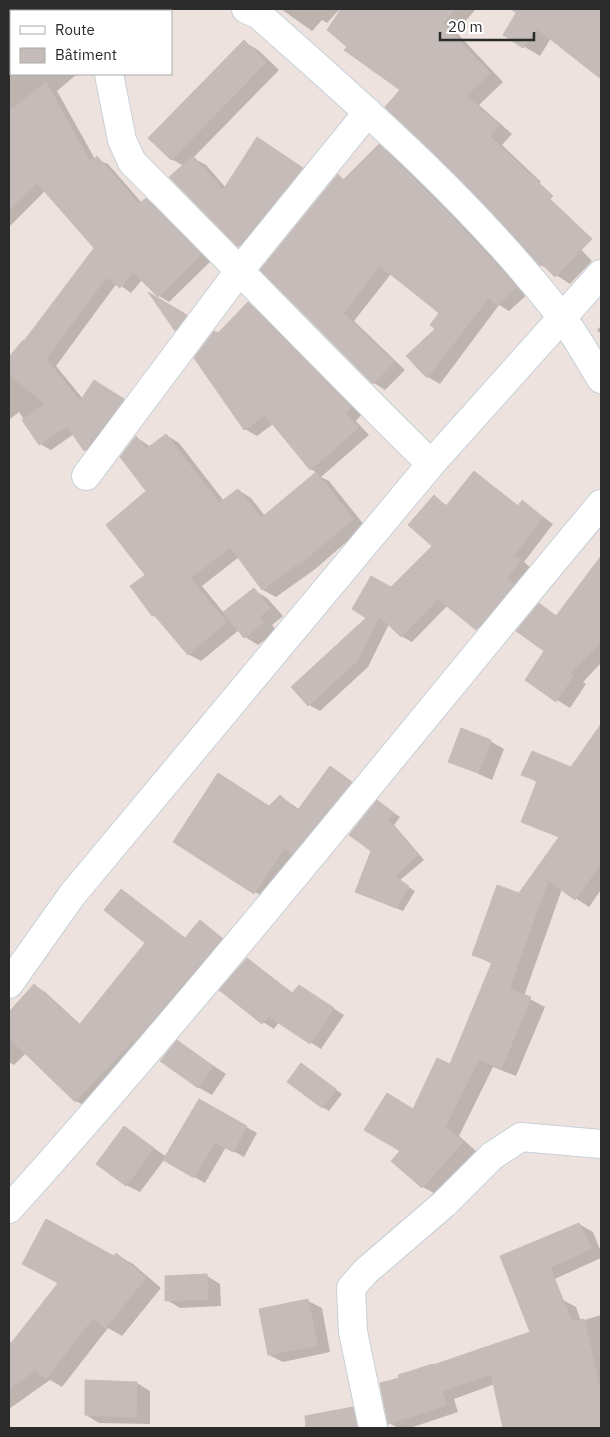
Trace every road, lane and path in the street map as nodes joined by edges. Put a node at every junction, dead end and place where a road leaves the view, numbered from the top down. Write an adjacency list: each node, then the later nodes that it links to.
1 (246, 9): 3 (street)
2 (109, 75): 4 (street)
3 (368, 112): 4 (street); 6 (street)
4 (240, 270): 8 (street); 9 (street)
5 (601, 274): 6 (street)
6 (561, 316): 7 (street); 8 (street)
7 (601, 379)
8 (431, 464): 11 (street)
9 (86, 476)
10 (601, 504): 13 (street)
11 (9, 984)
12 (601, 1144): 14 (street)
13 (9, 1209)
14 (373, 1428)

